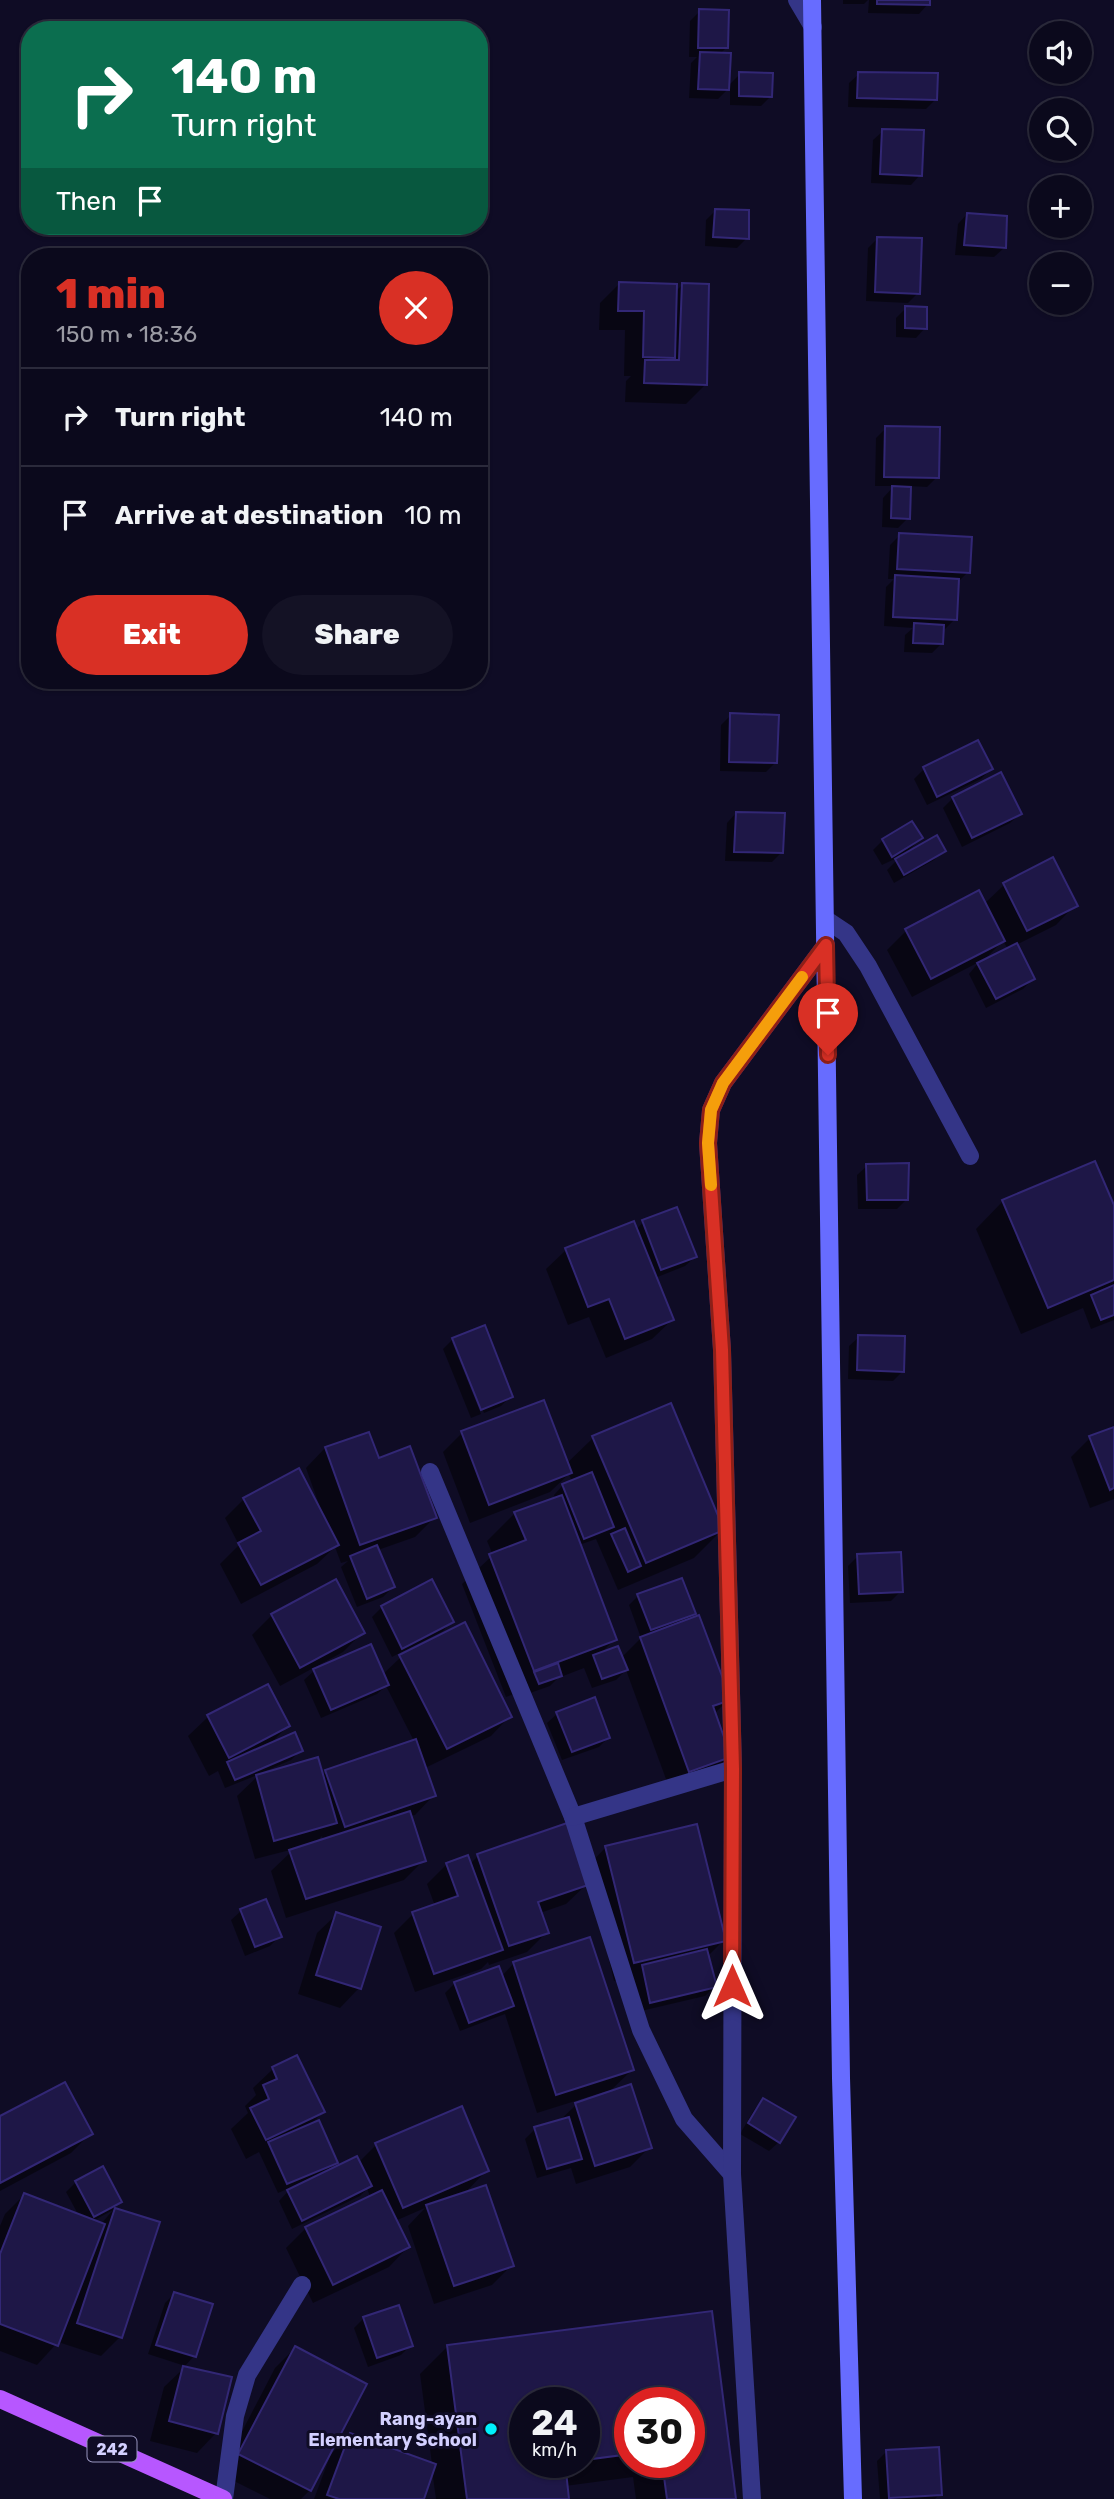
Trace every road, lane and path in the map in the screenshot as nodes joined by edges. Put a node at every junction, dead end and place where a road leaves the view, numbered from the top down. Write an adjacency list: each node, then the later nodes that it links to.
1 (797, 0): 3 (street)
2 (812, 0): 3 (street)
3 (813, 27): 4 (street)
4 (825, 919): 5 (street); 6 (street)
5 (826, 945): 8 (street); 15 (street)
6 (970, 1156)
7 (429, 1472): 9 (street)
8 (733, 1769): 9 (street); 10 (street)
9 (573, 1817): 10 (street)
10 (732, 2174): 14 (street)
11 (302, 2285): 13 (street)
12 (0, 2399): 13 (main road, 242)
13 (220, 2498)
14 (752, 2499)
15 (853, 2499)

